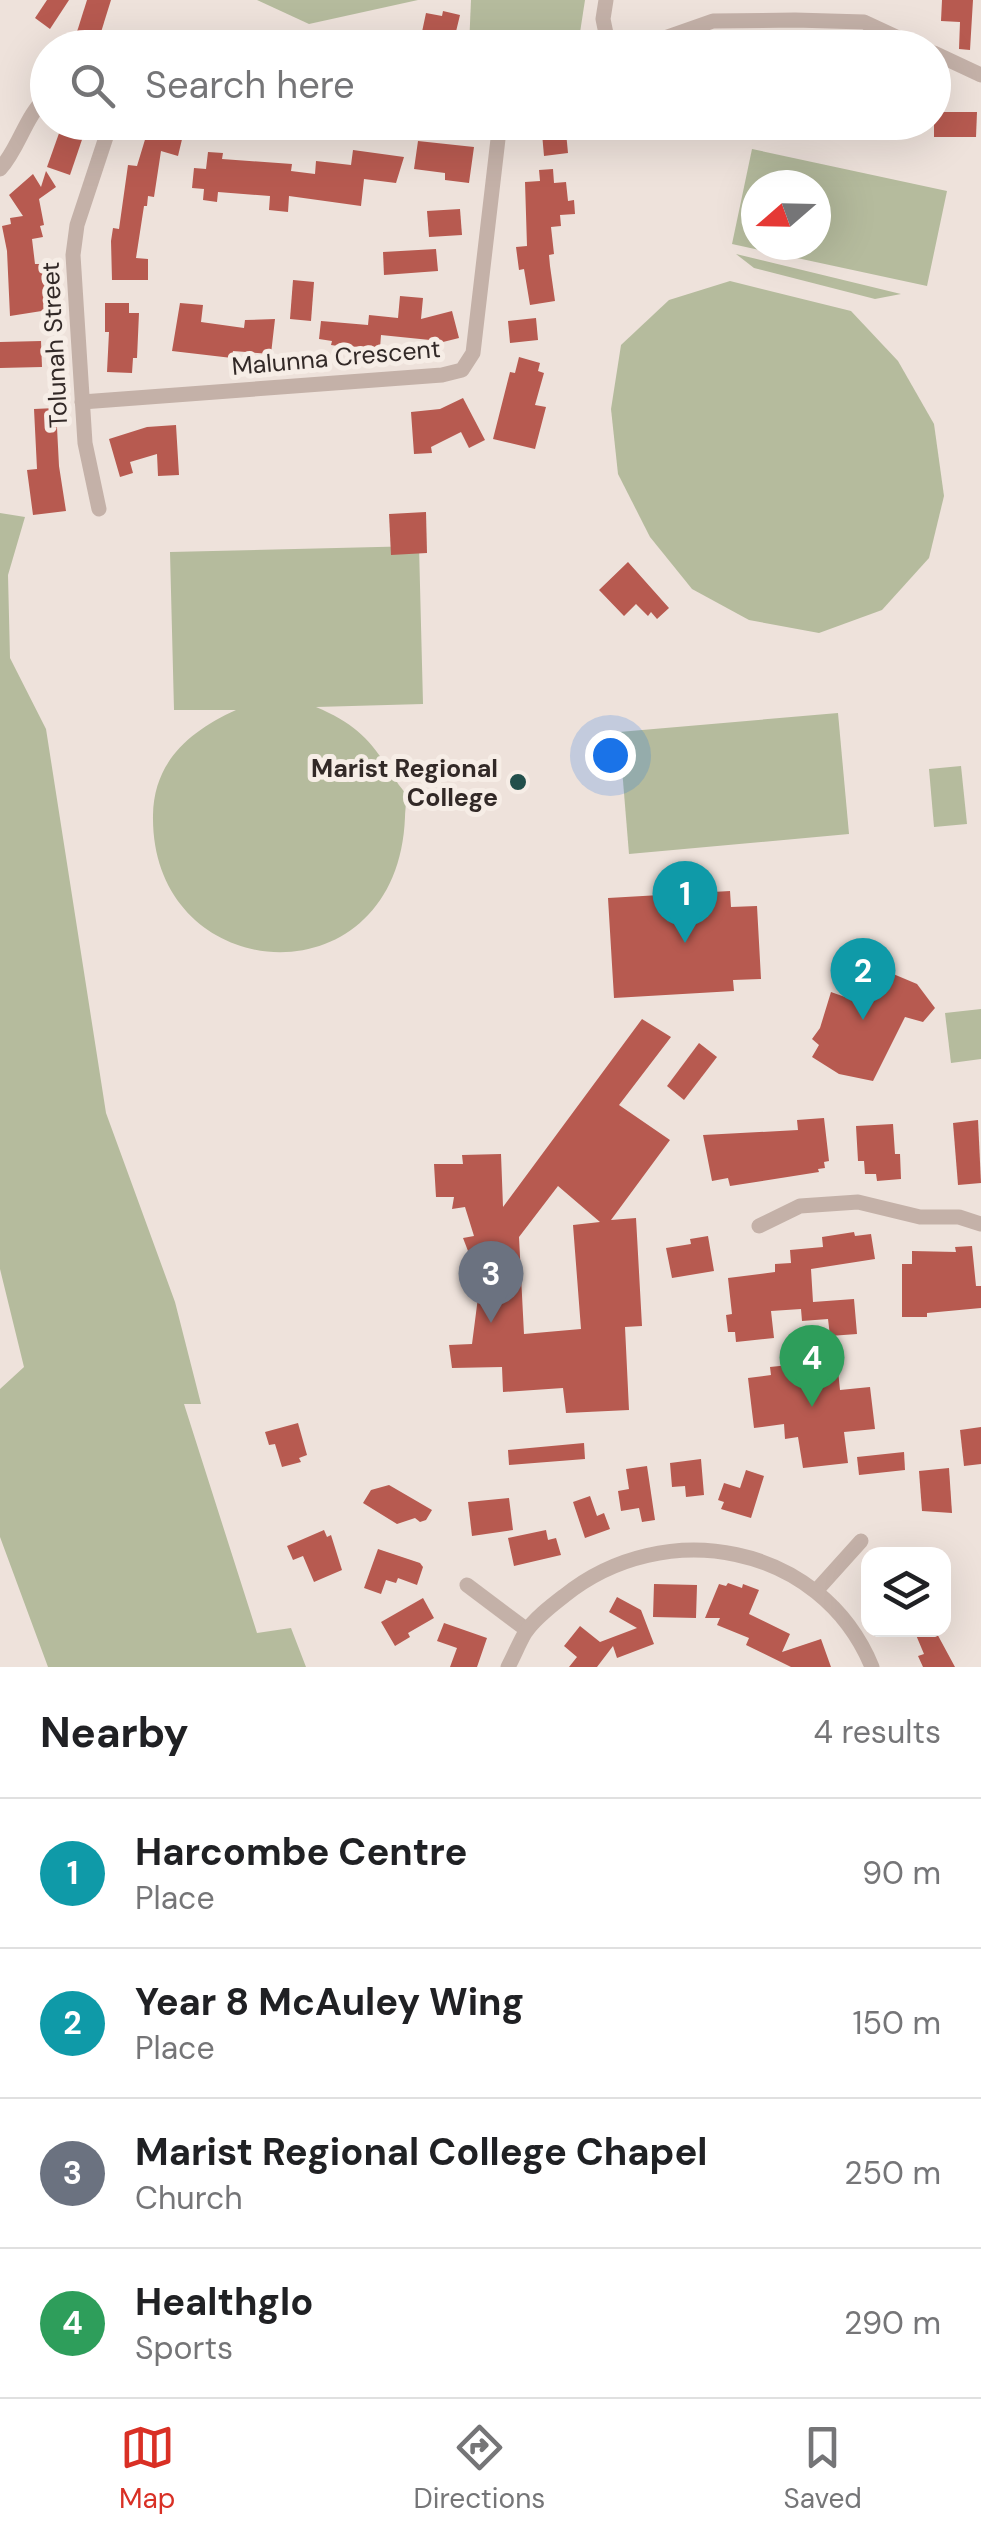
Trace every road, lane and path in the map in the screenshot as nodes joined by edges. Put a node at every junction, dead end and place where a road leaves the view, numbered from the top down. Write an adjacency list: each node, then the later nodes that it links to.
1 (606, 0): 2 (street)
2 (606, 30)
3 (686, 30): 4 (street)
4 (881, 30)
5 (951, 61): 6 (street)
6 (981, 75)
7 (30, 118): 10 (street)
8 (105, 140): 11 (street, Tolunah Street)
9 (498, 140): 11 (street, Malunna Crescent)
10 (0, 169)
11 (82, 402): 12 (street, Tolunah Street)
12 (99, 508)
13 (981, 1224): 14 (street)
14 (759, 1226)
15 (861, 1541): 17 (street)
16 (466, 1584): 18 (street)
17 (816, 1591): 18 (street); 20 (street)
18 (527, 1630): 19 (street)
19 (508, 1667)
20 (872, 1667)

